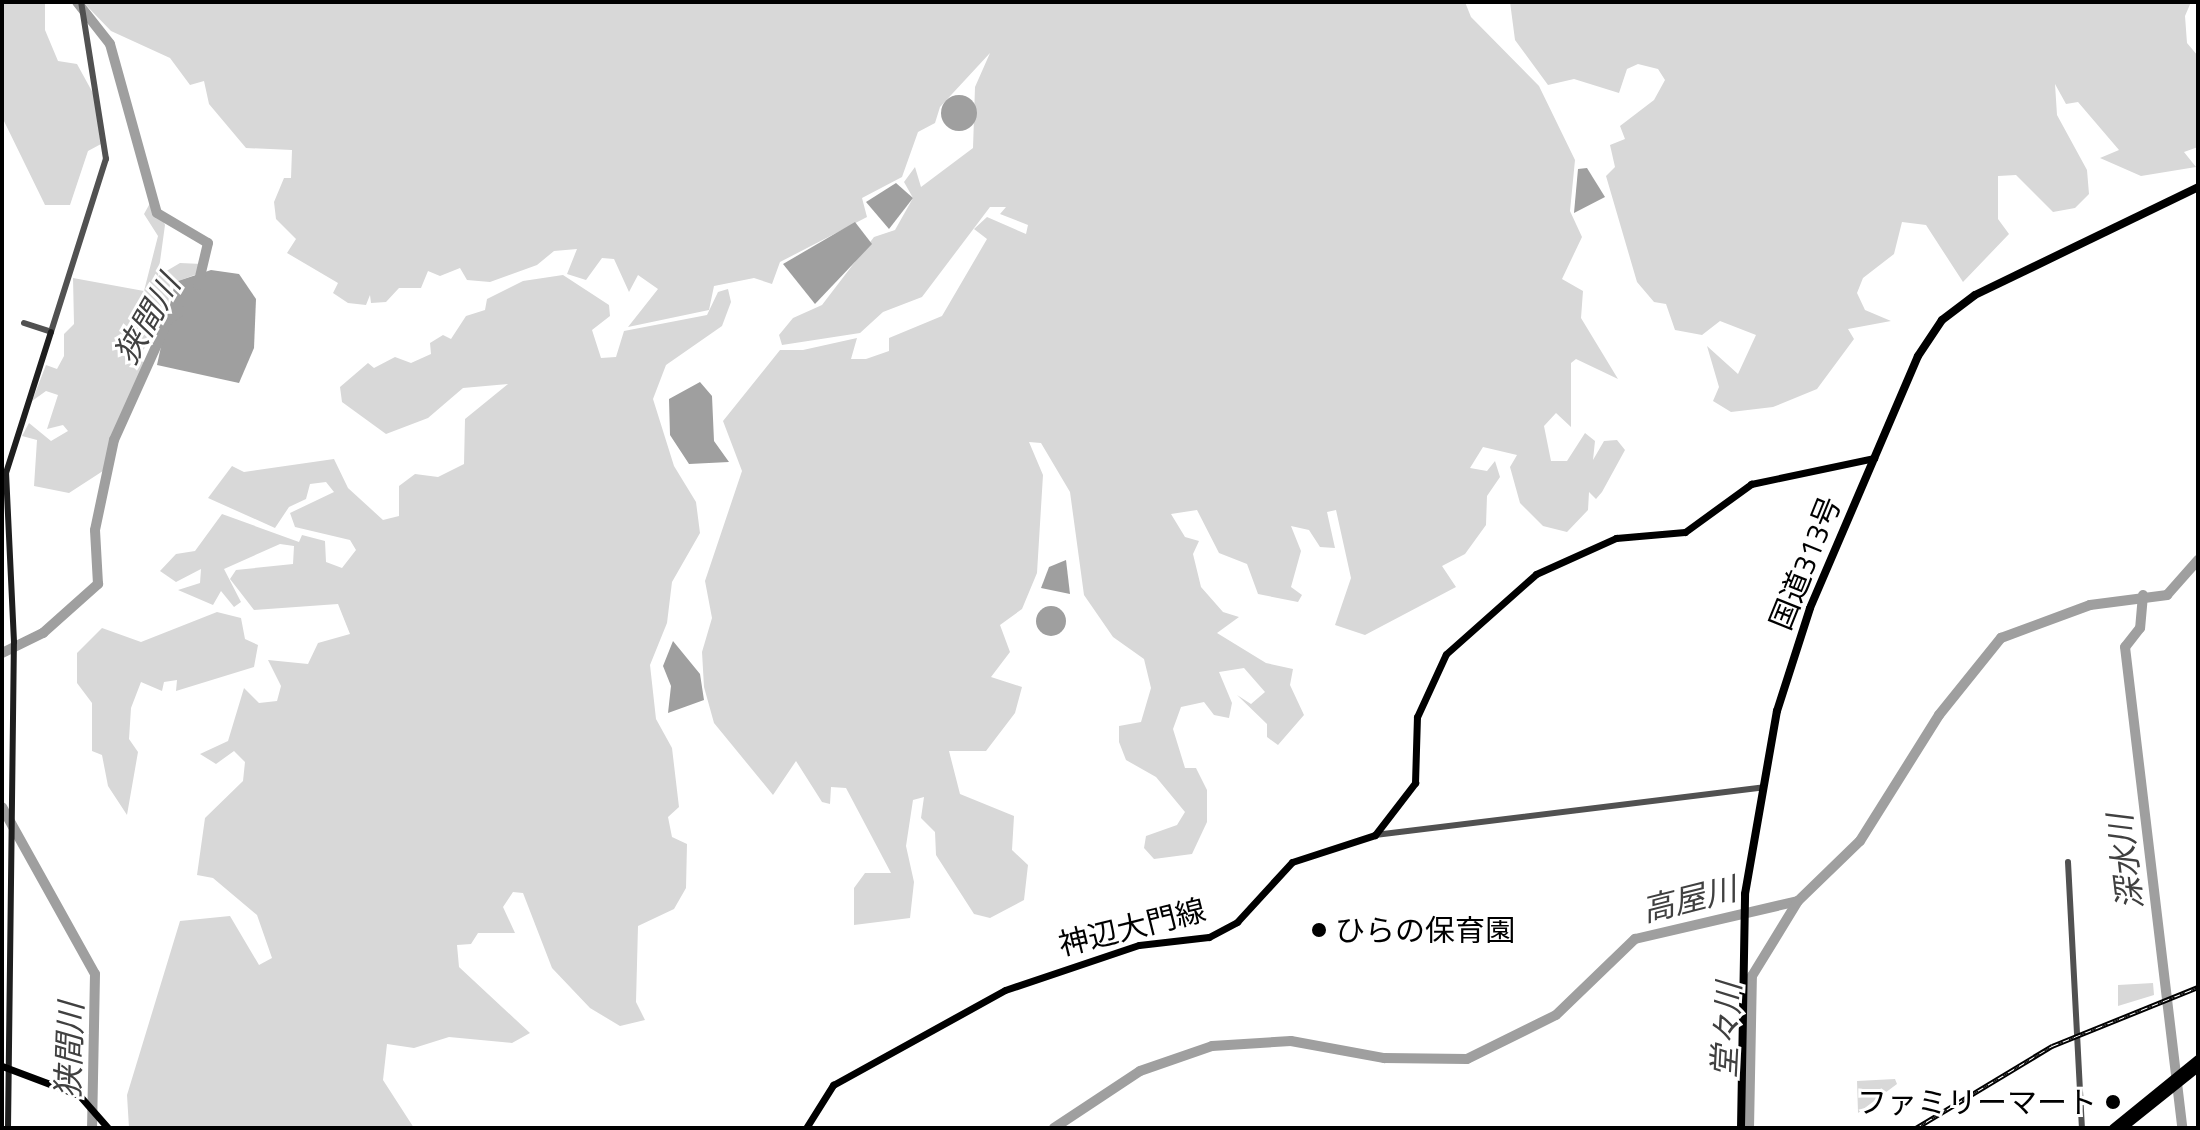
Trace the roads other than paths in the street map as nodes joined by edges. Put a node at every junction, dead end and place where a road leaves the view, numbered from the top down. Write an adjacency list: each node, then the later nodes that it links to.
1 (81, 2): 4 (street)
2 (2198, 187): 5 (highway, 国道313号)
3 (24, 323): 4 (street)
4 (51, 332): 10 (main road)
5 (1874, 458): 6 (highway, 国道313号); 7 (main road)
6 (1760, 788): 7 (street); 17 (highway, 国道313号)
7 (1375, 835): 16 (main road, 神辺大門線)
8 (2068, 862): 18 (street)
9 (2198, 1059): 12 (highway)
10 (4, 1067): 14 (main road); 15 (main road)
11 (2198, 1068): 12 (highway)
12 (2185, 1074): 13 (highway)
13 (2171, 1086): 19 (highway); 20 (highway)
14 (8, 1128)
15 (108, 1128)
16 (806, 1128)
17 (1741, 1128)
18 (2082, 1128)
19 (2113, 1128)
20 (2123, 1128)

